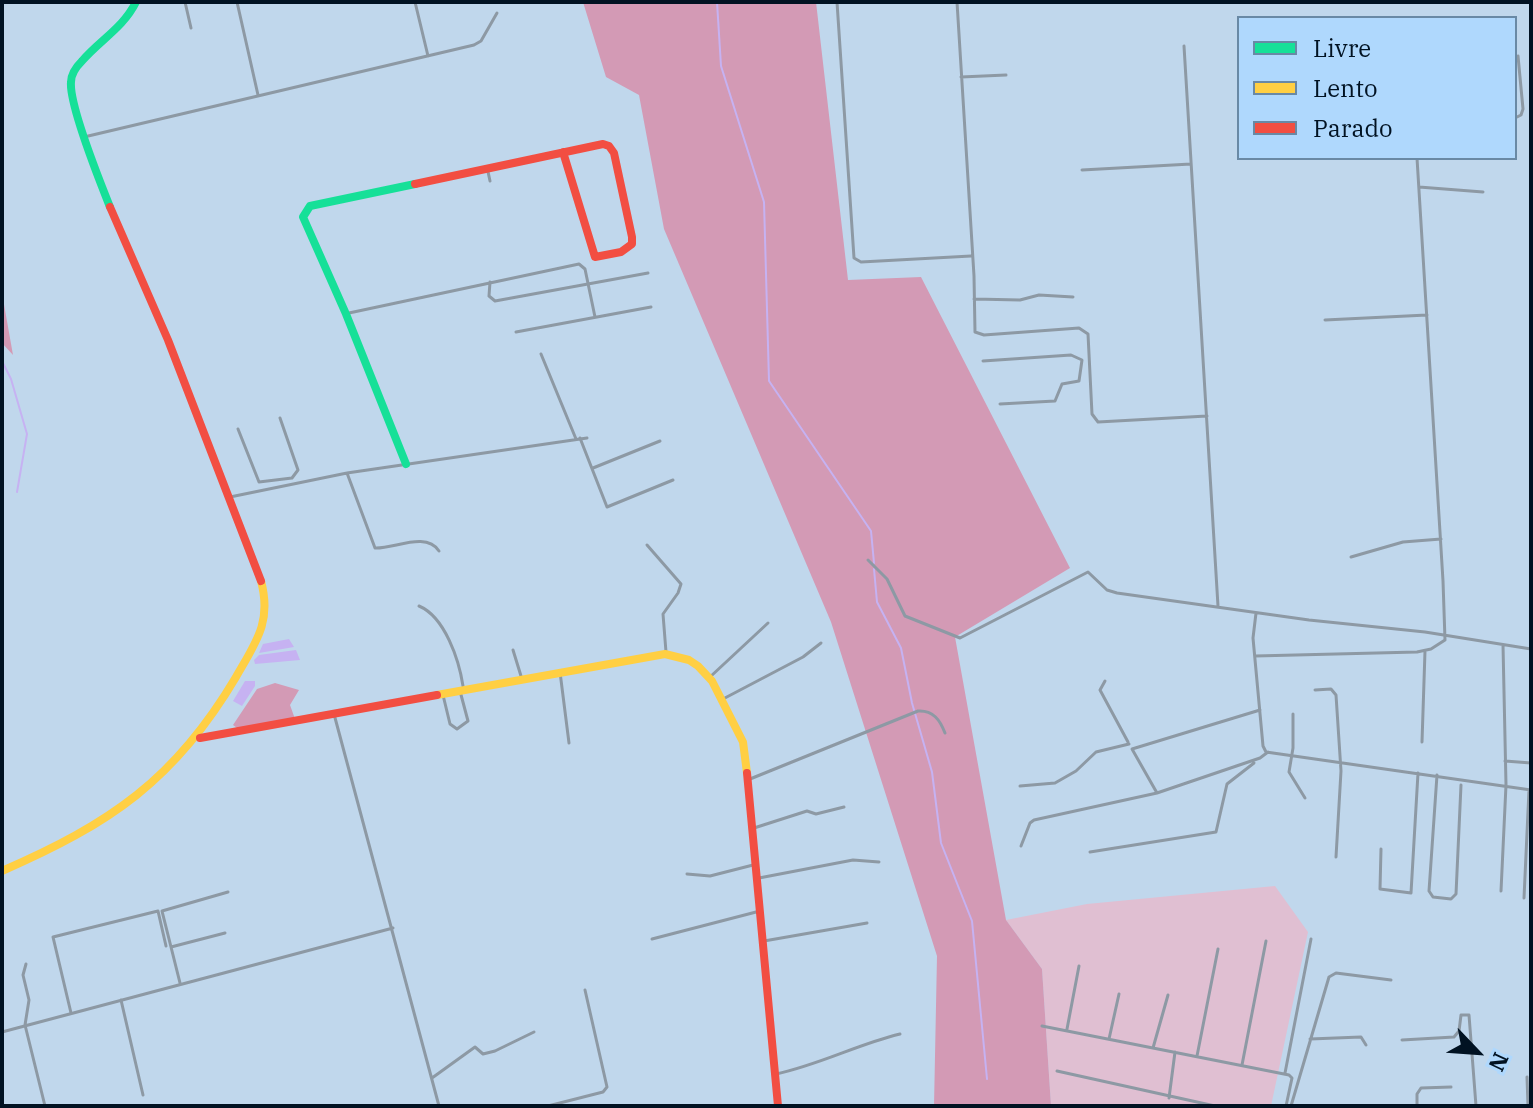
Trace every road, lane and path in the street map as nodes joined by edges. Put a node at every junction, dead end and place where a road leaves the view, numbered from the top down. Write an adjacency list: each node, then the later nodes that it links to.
1 (136, 2): 16 (street)
2 (185, 2): 8 (street)
3 (237, 2): 14 (street)
4 (415, 2): 10 (street)
5 (837, 2): 25 (street)
6 (957, 2): 13 (street)
7 (497, 13): 10 (street)
8 (191, 28)
9 (1184, 46): 19 (street)
10 (428, 56): 14 (street)
11 (1518, 56): 15 (street)
12 (1006, 75): 13 (street)
13 (961, 77): 25 (street)
14 (258, 95): 16 (street)
15 (1517, 116)
16 (84, 137): 54 (street)
17 (563, 152): 17 (street); 20 (street)
18 (1417, 160): 23 (street)
19 (1191, 164): 21 (street); 42 (street)
20 (487, 167): 22 (street); 32 (street)
21 (1082, 170)
22 (490, 181)
23 (1419, 187): 24 (street); 33 (street)
24 (1483, 192)
25 (971, 256): 30 (street)
26 (648, 273): 28 (street)
27 (490, 282): 28 (street); 28 (street); 32 (street)
28 (588, 283): 34 (street)
29 (1073, 297): 30 (street)
30 (973, 299): 39 (street)
31 (651, 307): 34 (street)
32 (348, 313): 48 (street)
33 (1427, 315): 35 (street); 55 (street)
34 (595, 317): 36 (street)
35 (1325, 320)
36 (516, 332)
37 (541, 354): 46 (street)
38 (983, 361): 40 (street)
39 (1091, 379): 40 (street); 42 (street)
40 (1079, 381): 41 (street)
41 (1000, 404)
42 (1207, 416): 61 (street)
43 (280, 418): 51 (street)
44 (238, 429): 51 (street)
45 (587, 438): 46 (street)
46 (578, 439): 48 (street); 49 (street)
47 (660, 441): 49 (street)
48 (406, 464): 50 (street)
49 (591, 469): 52 (street)
50 (347, 473): 53 (street); 57 (street)
51 (280, 480): 53 (street)
52 (673, 480)
53 (282, 487): 54 (street)
54 (230, 497): 84 (street)
55 (1441, 539): 58 (street); 64 (street)
56 (647, 545): 70 (street)
57 (439, 551)
58 (1351, 557)
59 (868, 560): 61 (street)
60 (419, 606): 76 (street)
61 (1218, 606): 62 (street)
62 (1256, 612): 64 (street); 71 (street)
63 (768, 623): 73 (street)
64 (1445, 635): 66 (street); 69 (street)
65 (821, 643): 79 (street)
66 (1503, 645): 67 (street); 92 (street)
67 (1531, 649)
68 (513, 650): 74 (street)
69 (1425, 651): 71 (street); 85 (street)
70 (666, 653): 72 (street); 73 (street)
71 (1255, 656): 80 (street)
72 (560, 672): 74 (street); 86 (street)
73 (710, 677): 79 (street)
74 (521, 678): 76 (street)
75 (1105, 681): 87 (street)
76 (463, 689): 78 (street); 78 (street)
77 (1315, 690): 93 (street)
78 (443, 695): 81 (street)
79 (723, 699): 97 (street)
80 (1260, 710): 88 (street); 89 (street)
81 (334, 714): 84 (street); 120 (street)
82 (1293, 714): 90 (street)
83 (945, 733): 97 (street)
84 (199, 738): 112 (street)
85 (1422, 742)
86 (569, 743)
87 (1129, 744): 88 (street); 100 (street)
88 (1132, 749): 102 (street)
89 (1268, 752): 90 (street); 91 (street)
90 (1292, 755): 93 (street); 103 (street)
91 (1260, 758): 102 (street); 108 (street)
92 (1505, 761): 94 (street); 99 (street)
93 (1341, 762): 95 (street); 109 (street)
94 (1531, 763)
95 (1418, 773): 96 (street); 107 (street)
96 (1437, 775): 98 (street); 99 (street)
97 (750, 779): 105 (street)
98 (1461, 785)
99 (1506, 785): 101 (street); 115 (street)
100 (1020, 786)
101 (1530, 790): 117 (street)
102 (1157, 793): 106 (street)
103 (1305, 798)
104 (844, 807): 105 (street)
105 (754, 828): 111 (street)
106 (1021, 846)
107 (1381, 849)
108 (1090, 852)
109 (1336, 857)
110 (879, 862): 114 (street)
111 (757, 864): 113 (street); 114 (street)
112 (2, 871)
113 (687, 874)
114 (759, 878): 118 (street)
115 (1501, 891)
116 (228, 892): 126 (street)
117 (1524, 898)
118 (760, 911): 122 (street); 124 (street)
119 (867, 923): 124 (street)
120 (393, 928): 131 (street); 155 (street)
121 (225, 933): 126 (street)
122 (652, 939)
123 (1311, 939): 153 (street)
124 (764, 941): 152 (street)
125 (1266, 941): 150 (street)
126 (168, 946): 131 (street); 136 (street)
127 (1218, 949): 149 (street)
128 (26, 964): 137 (street)
129 (1079, 966): 139 (street)
130 (1391, 980): 144 (street)
131 (180, 984): 135 (street)
132 (585, 990): 161 (street)
133 (1119, 994): 143 (street)
134 (1168, 995): 147 (street)
135 (121, 1000): 136 (street); 157 (street)
136 (71, 1013): 137 (street)
137 (25, 1025): 140 (street); 159 (street)
138 (1042, 1026): 139 (street)
139 (1067, 1031): 143 (street)
140 (2, 1032)
141 (534, 1032): 155 (street)
142 (900, 1034): 152 (street)
143 (1109, 1039): 147 (street)
144 (1310, 1039): 146 (street); 164 (street)
145 (1402, 1040): 166 (street)
146 (1366, 1045)
147 (1153, 1048): 148 (street)
148 (1175, 1052): 149 (street); 158 (street)
149 (1197, 1056): 150 (street)
150 (1242, 1065): 153 (street)
151 (1057, 1071): 158 (street)
152 (776, 1074): 162 (street)
153 (1285, 1074): 164 (street)
154 (1527, 1077): 167 (street)
155 (432, 1078): 160 (street)
156 (1451, 1087): 165 (street)
157 (143, 1095)
158 (1169, 1098): 163 (street)
159 (45, 1106)
160 (439, 1106)
161 (548, 1106)
162 (778, 1106)
163 (1215, 1106)
164 (1288, 1106)
165 (1417, 1106)
166 (1476, 1106)
167 (1528, 1106)

